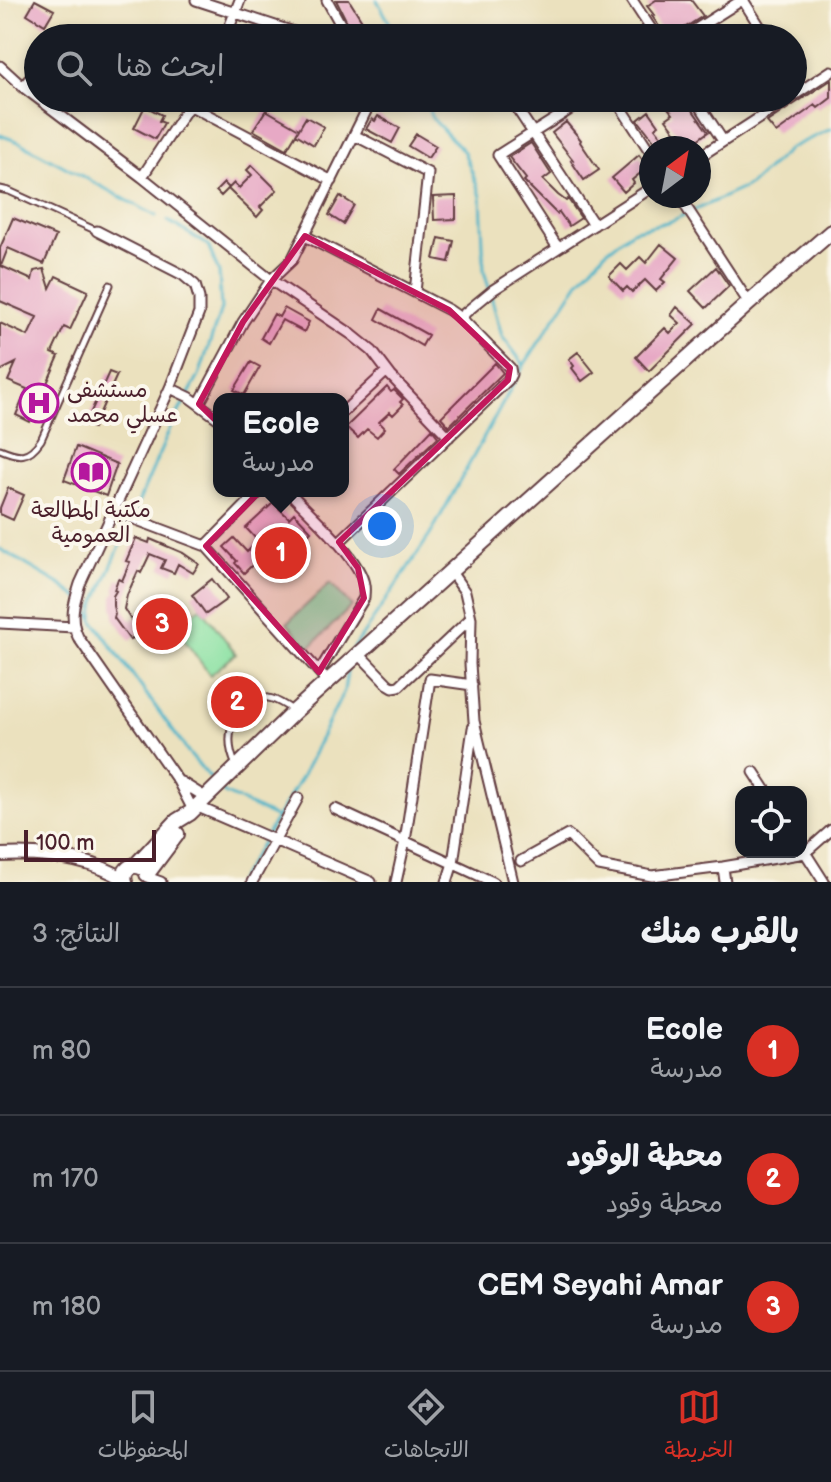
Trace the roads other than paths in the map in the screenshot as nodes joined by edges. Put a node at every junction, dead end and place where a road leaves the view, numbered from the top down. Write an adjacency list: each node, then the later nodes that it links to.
1 (196, 0): 6 (street)
2 (240, 0): 6 (street)
3 (327, 0): 9 (street)
4 (632, 0): 10 (street)
5 (742, 0): 11 (street); 12 (street)
6 (234, 13): 7 (street); 8 (street)
7 (230, 24)
8 (268, 24)
9 (340, 24)
10 (648, 24)
11 (704, 24)
12 (758, 24)
13 (0, 66): 15 (street)
14 (831, 71): 16 (street)
15 (23, 87)
16 (807, 87)
17 (56, 112): 31 (street)
18 (185, 112): 31 (street)
19 (210, 112): 32 (street)
20 (366, 112): 27 (street)
21 (519, 112): 26 (street)
22 (566, 112): 26 (street)
23 (624, 112): 28 (street)
24 (704, 112): 29 (street)
25 (768, 112): 29 (street)
26 (533, 133): 36 (street); 40 (street)
27 (354, 135): 32 (street); 43 (street)
28 (640, 136)
29 (723, 141): 30 (street)
30 (711, 149)
31 (142, 177): 41 (street)
32 (332, 181): 39 (street)
33 (0, 189): 37 (lane)
34 (639, 196): 36 (street)
35 (687, 208): 44 (street)
36 (594, 225): 40 (street)
37 (97, 231): 47 (street)
38 (831, 232): 44 (main road)
39 (305, 236): 41 (street); 43 (street)
40 (558, 248): 45 (street)
41 (271, 280): 46 (street); 48 (street)
42 (110, 285): 52 (lane)
43 (415, 292): 45 (street)
44 (749, 303): 58 (main road)
45 (462, 319): 51 (street)
46 (387, 371): 49 (street); 51 (street)
47 (170, 388): 48 (street); 55 (street)
48 (199, 404): 50 (street)
49 (349, 406)
50 (213, 414)
51 (449, 437): 56 (street)
52 (0, 449)
53 (254, 497): 57 (street)
54 (294, 497): 56 (street)
55 (113, 511): 57 (street); 61 (street)
56 (338, 543): 63 (street)
57 (206, 546): 63 (street)
58 (451, 572): 59 (street); 62 (main road)
59 (471, 618): 62 (street); 64 (street)
60 (0, 623): 61 (street)
61 (74, 627): 71 (street)
62 (359, 654): 63 (main road)
63 (323, 677): 66 (main road)
64 (472, 685): 68 (street); 78 (street)
65 (247, 700): 66 (lane)
66 (295, 711): 69 (main road)
67 (237, 712): 69 (lane)
68 (474, 721): 84 (street); 93 (street)
69 (237, 767): 74 (main road)
70 (754, 772): 72 (street)
71 (178, 781): 74 (street); 74 (street)
72 (763, 786)
73 (298, 798): 77 (street)
74 (196, 807): 77 (street); 86 (main road); 86 (main road)
75 (335, 809): 78 (street)
76 (831, 830): 79 (street)
77 (274, 840): 88 (street); 89 (street)
78 (405, 841): 84 (street); 90 (street)
79 (807, 846)
80 (0, 855): 86 (street)
81 (807, 855): 87 (street)
82 (763, 858): 85 (street)
83 (521, 861): 85 (street)
84 (453, 863): 91 (street); 92 (street)
85 (723, 867): 94 (street)
86 (138, 877)
87 (825, 880)
88 (252, 882)
89 (371, 882)
90 (396, 882)
91 (447, 882)
92 (493, 882)
93 (513, 882)
94 (725, 882)

